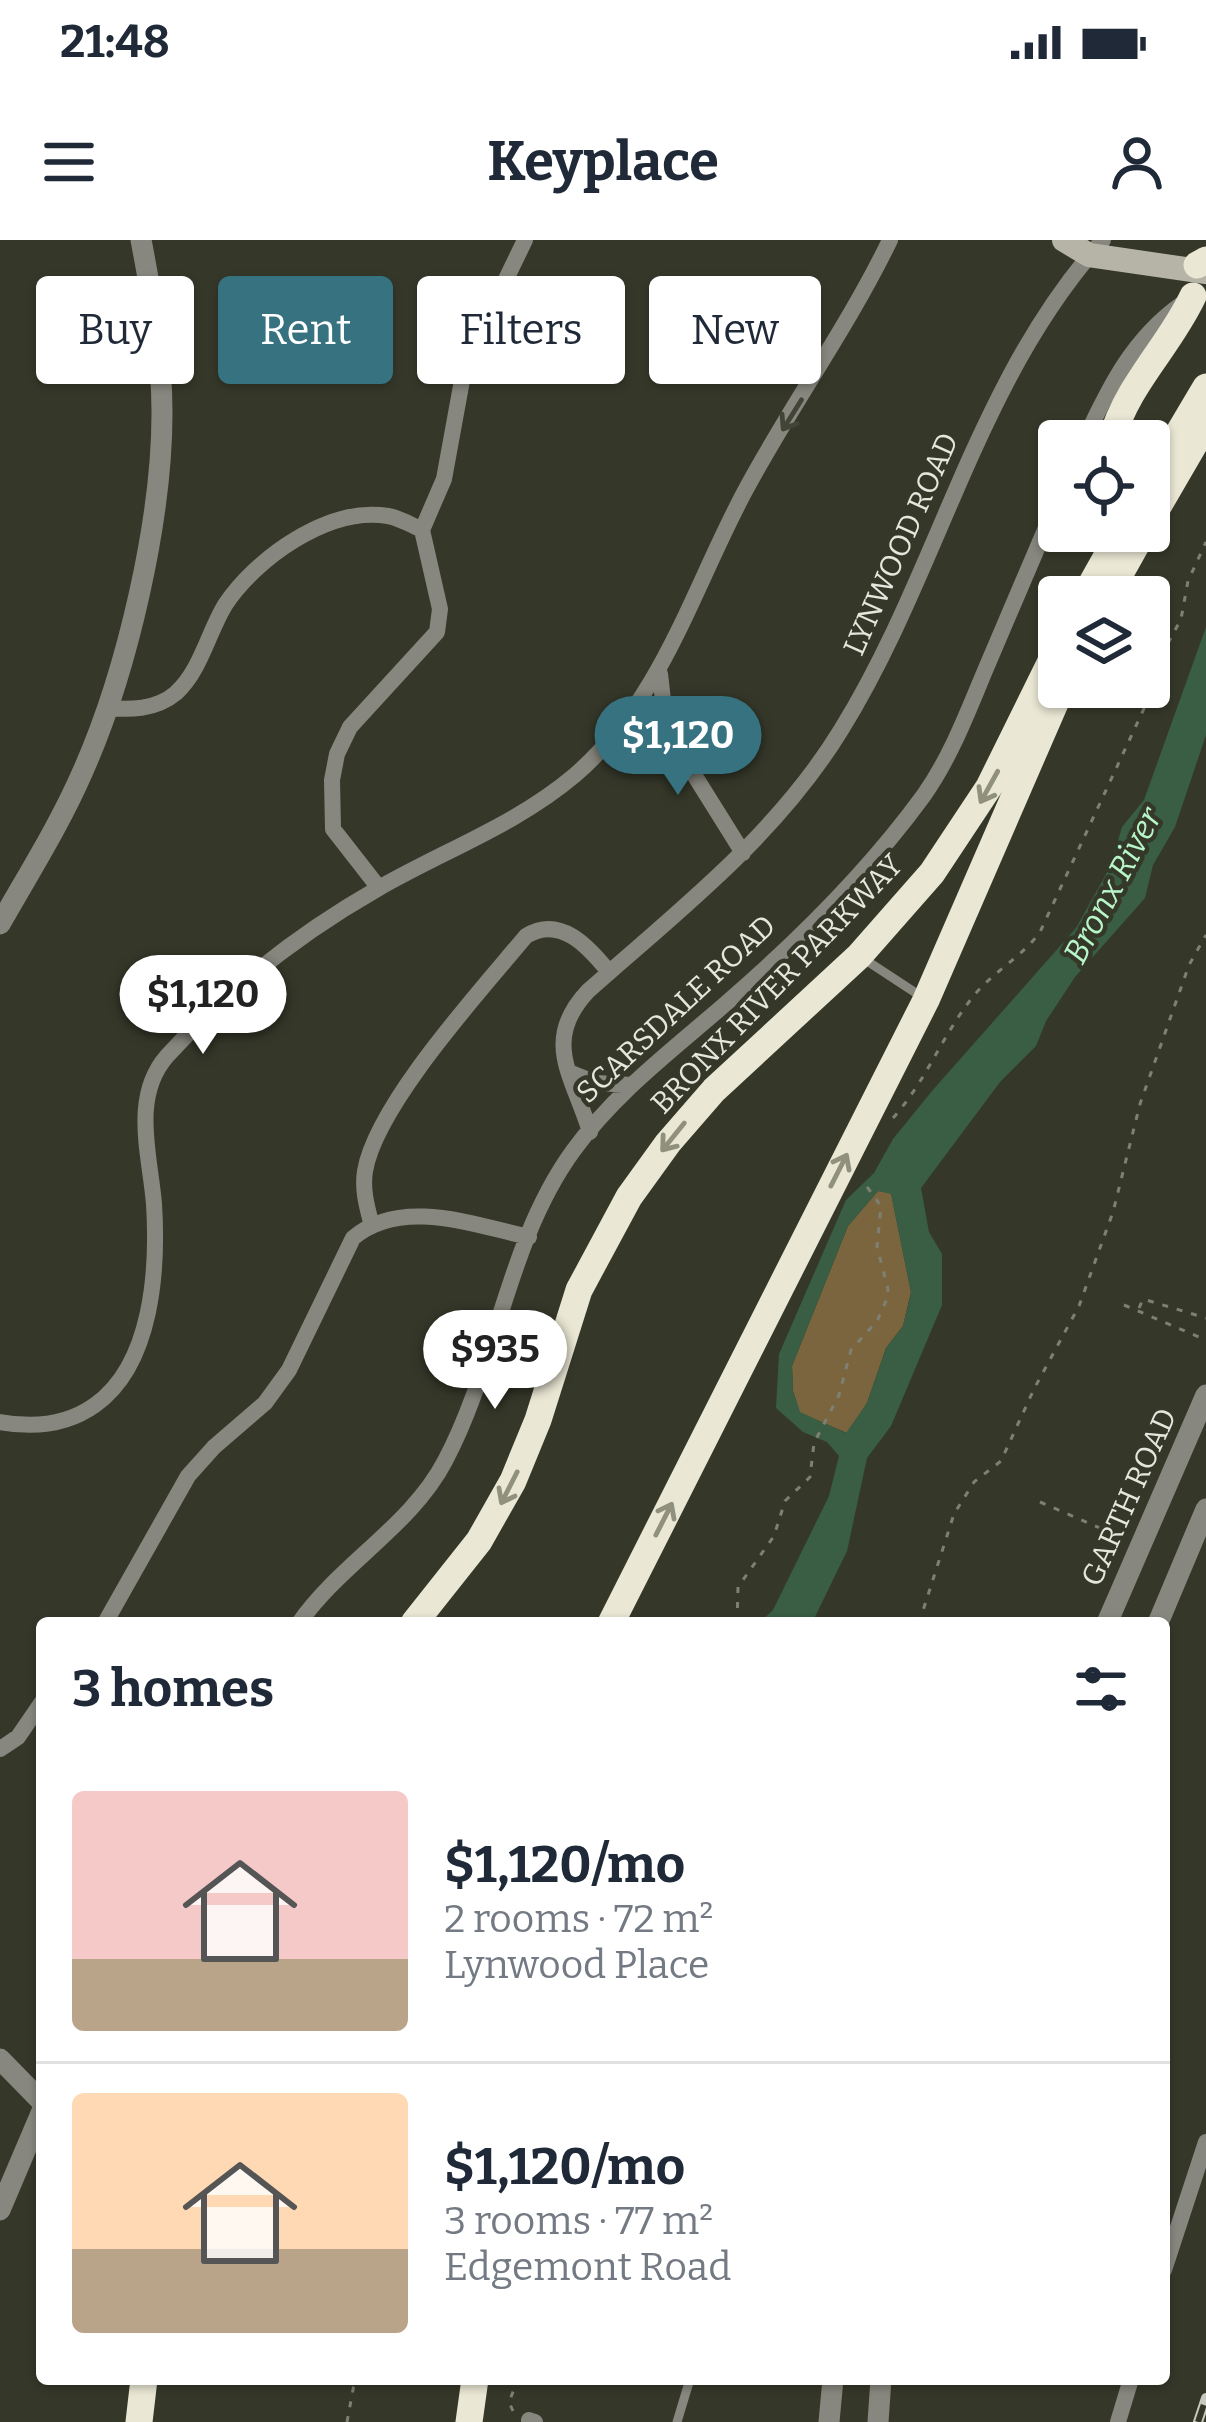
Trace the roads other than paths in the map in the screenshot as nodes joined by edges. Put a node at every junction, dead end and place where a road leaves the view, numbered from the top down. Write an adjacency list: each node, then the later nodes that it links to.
1 (141, 240): 17 (street)
2 (525, 240): 13 (street)
3 (890, 240): 15 (street, one-way to 15)
4 (1064, 240): 5 (main road)
5 (1097, 244): 6 (main road); 21 (street, LYNWOOD ROAD)
6 (1202, 274): 8 (street); 9 (highway)
7 (1206, 387): 11 (highway)
8 (1094, 420)
9 (1119, 420)
10 (1206, 424): 12 (highway)
11 (1170, 448)
12 (1170, 486)
13 (422, 530): 17 (street); 22 (street)
14 (1038, 547): 28 (street, SCARSDALE ROAD)
15 (660, 673): 19 (street); 20 (street)
16 (1038, 707): 24 (highway, BRONX RIVER PARKWAY, one-way to 24)
17 (106, 708): 23 (street)
18 (1041, 708): 26 (highway, BRONX RIVER PARKWAY)
19 (610, 742): 20 (street); 22 (street)
20 (678, 749): 21 (street)
21 (743, 853): 25 (street, LYNWOOD ROAD)
22 (379, 888): 33 (street)
23 (0, 924)
24 (859, 956): 26 (lane); 37 (highway, BRONX RIVER PARKWAY, one-way to 37)
25 (609, 972): 27 (street, LYNWOOD ROAD); 30 (street)
26 (926, 1000): 38 (highway, BRONX RIVER PARKWAY, one-way to 26)
27 (571, 1073): 28 (street); 29 (street, LYNWOOD ROAD)
28 (632, 1085): 29 (street, SCARSDALE ROAD)
29 (590, 1132): 31 (street, SCARSDALE ROAD)
30 (372, 1226): 31 (street); 35 (street)
31 (529, 1237): 36 (street, SCARSDALE ROAD)
32 (1206, 1395): 39 (street, GARTH ROAD)
33 (0, 1422)
34 (1206, 1509): 40 (street)
35 (108, 1617)
36 (304, 1617)
37 (419, 1617)
38 (614, 1617)
39 (1110, 1617)
40 (1161, 1617)
41 (36, 1711): 42 (street)
42 (0, 1750)
43 (0, 2059): 44 (street)
44 (36, 2100)
45 (36, 2122): 47 (street)
46 (1206, 2142): 48 (street)
47 (0, 2210)
48 (1170, 2252)
49 (143, 2385): 55 (highway)
50 (475, 2385): 56 (highway)
51 (688, 2385): 57 (lane)
52 (832, 2385): 58 (street)
53 (881, 2385): 59 (street)
54 (1130, 2385): 60 (street)
55 (139, 2422)
56 (469, 2422)
57 (677, 2422)
58 (829, 2422)
59 (878, 2422)
60 (1118, 2422)

